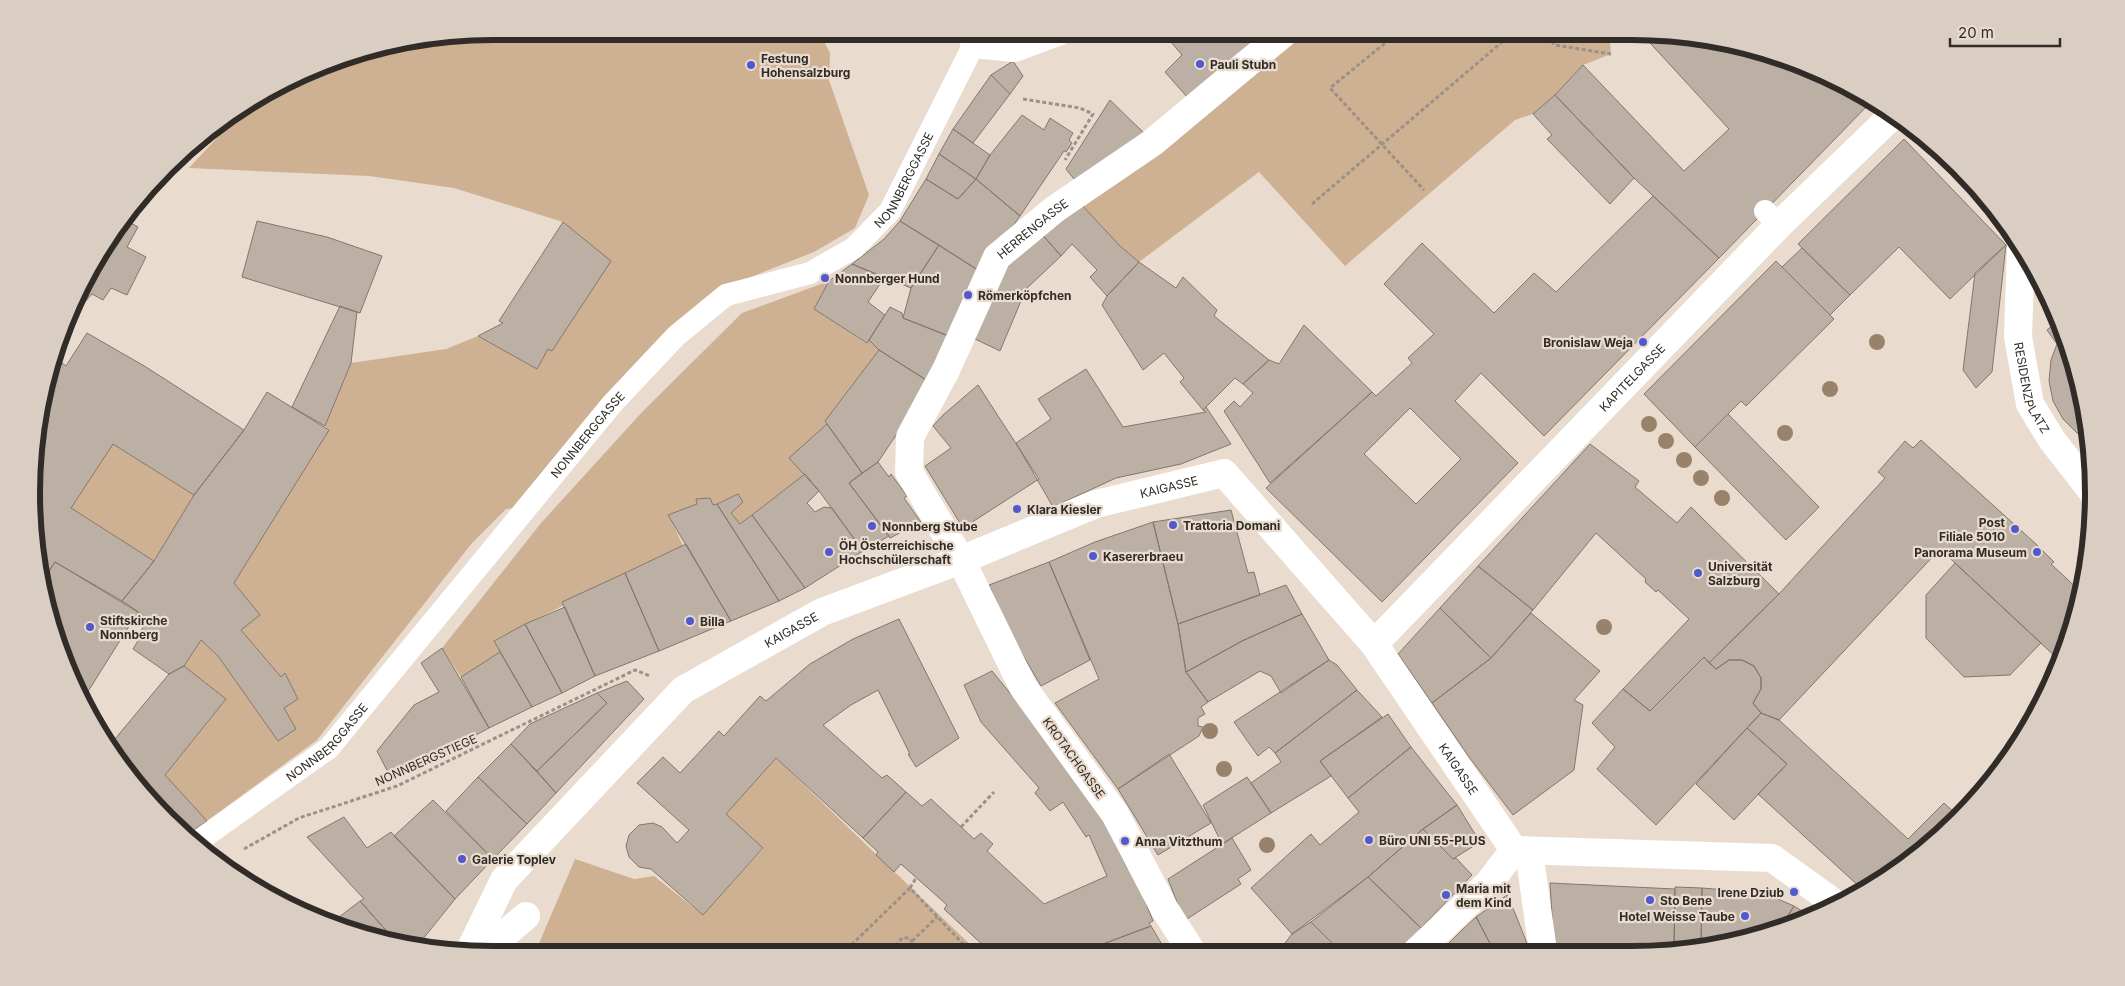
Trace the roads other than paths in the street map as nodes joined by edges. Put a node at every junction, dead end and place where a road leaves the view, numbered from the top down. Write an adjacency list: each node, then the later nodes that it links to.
1 (969, 40): 10 (lane, NONNBERGGASSE)
2 (979, 40): 3 (street)
3 (1036, 40)
4 (1275, 40): 8 (street, HERRENGASSE)
5 (1888, 119): 9 (street, KAPITELGASSE)
6 (2021, 261): 7 (street, RESIDENZPLATZ)
7 (2085, 482)
8 (961, 560): 9 (street, KAIGASSE); 14 (street, KAIGASSE); 16 (street, KROTACHGASSE)
9 (1374, 644): 11 (street, KAIGASSE)
10 (201, 839)
11 (1522, 851): 12 (street); 17 (street); 18 (street)
12 (1830, 900)
13 (526, 916): 15 (street)
14 (472, 945)
15 (491, 946)
16 (1188, 946)
17 (1422, 946)
18 (1542, 946)

